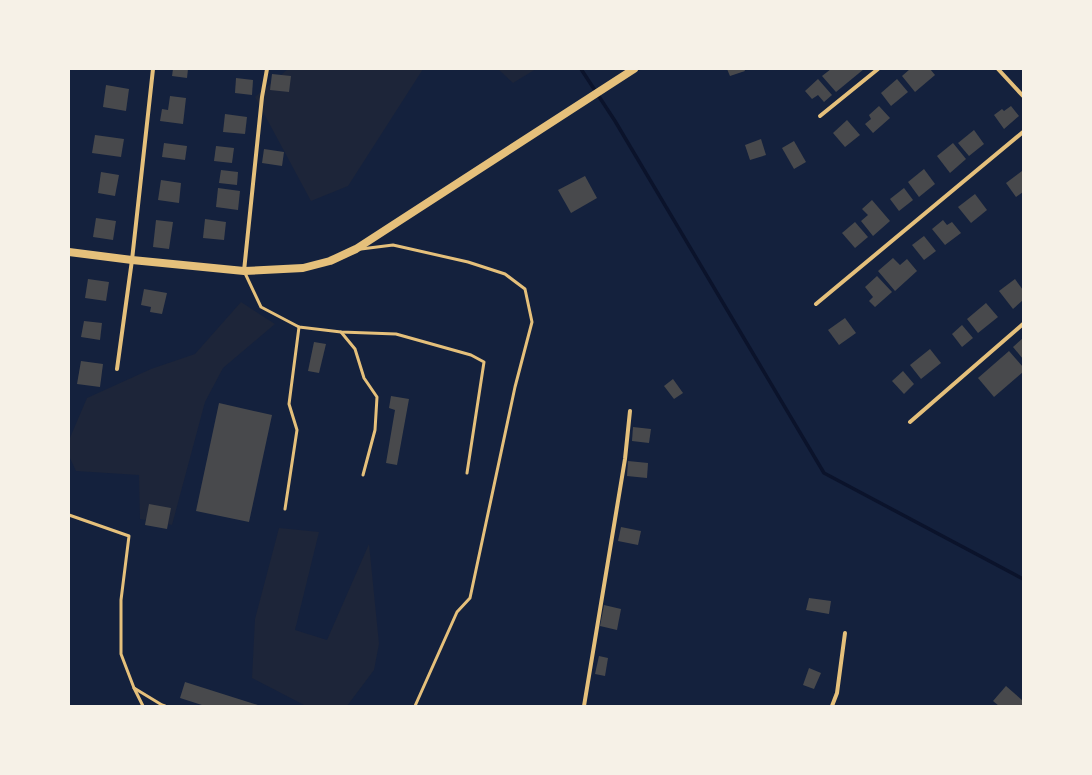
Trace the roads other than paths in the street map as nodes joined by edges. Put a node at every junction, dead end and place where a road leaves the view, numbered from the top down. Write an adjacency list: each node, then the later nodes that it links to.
1 (153, 69): 11 (street)
2 (267, 69): 12 (street)
3 (634, 69): 9 (main road)
4 (878, 69): 7 (street)
5 (998, 69): 6 (street)
6 (1023, 96)
7 (820, 116)
8 (1023, 132): 13 (street)
9 (356, 249): 12 (main road); 28 (lane)
10 (69, 252): 11 (main road)
11 (132, 260): 12 (main road); 17 (street)
12 (244, 271): 15 (lane)
13 (816, 304)
14 (1023, 324): 19 (street)
15 (299, 327): 16 (lane); 22 (lane)
16 (341, 332): 20 (lane); 21 (lane)
17 (118, 369)
18 (630, 411): 29 (street)
19 (910, 422)
20 (467, 473)
21 (363, 475)
22 (285, 509)
23 (69, 515): 25 (lane)
24 (845, 632): 30 (street)
25 (134, 688): 26 (lane); 27 (lane)
26 (143, 706)
27 (166, 706)
28 (415, 706)
29 (584, 706)
30 (832, 706)

